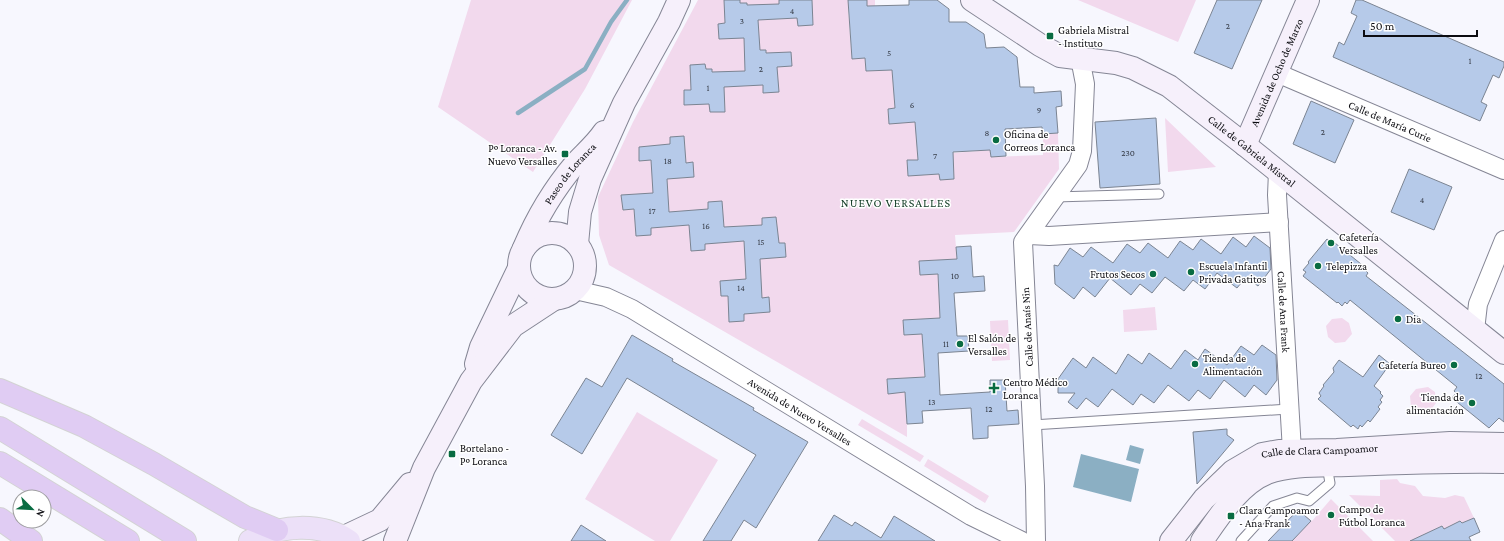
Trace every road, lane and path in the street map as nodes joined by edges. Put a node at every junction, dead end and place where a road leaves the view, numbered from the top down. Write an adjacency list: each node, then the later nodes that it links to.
1 (679, 0): 6 (street, Paseo de Loranca)
2 (972, 0): 4 (street, Calle de Gabriela Mistral)
3 (1308, 0): 5 (street, Avenida de Ocho de Marzo)
4 (1080, 58): 7 (street, Calle de Gabriela Mistral); 11 (street, Calle de Anaís Nin)
5 (1277, 73): 7 (street, Avenida de Ocho de Marzo); 8 (street, Calle de María Curie)
6 (624, 103): 15 (street, Paseo de Loranca); 16 (street, Paseo de Loranca)
7 (1245, 145): 9 (street, Calle de Gabriela Mistral)
8 (1504, 170)
9 (1278, 172): 12 (street, Calle de Ana Frank); 19 (street, Calle de Gabriela Mistral)
10 (1159, 194): 11 (lane)
11 (1055, 197): 13 (street, Calle de Anaís Nin)
12 (1279, 222): 13 (street); 23 (street, Calle de Ana Frank)
13 (1029, 235): 24 (street, Calle de Anaís Nin)
14 (1504, 240): 19 (street)
15 (577, 244): 16 (street); 17 (street)
16 (521, 258): 18 (street); 21 (street, Paseo de Loranca)
17 (575, 290): 18 (street); 40 (street, Avenida de Nuevo Versalles)
18 (554, 299): 21 (street, Paseo de Loranca)
19 (1475, 330): 20 (street, Calle de Gabriela Mistral)
20 (1504, 353)
21 (471, 381): 31 (street, Paseo de Loranca)
22 (0, 390): 33 (highway)
23 (1290, 409): 24 (lane); 27 (street, Calle de Ana Frank)
24 (1032, 424): 41 (street, Calle de Anaís Nin)
25 (0, 428): 38 (highway)
26 (1504, 444): 27 (street, Calle de Clara Campoamor)
27 (1292, 451): 42 (street, Calle de Clara Campoamor)
28 (1504, 462): 30 (street, Calle de Clara Campoamor)
29 (0, 463): 37 (highway)
30 (1327, 466): 43 (street, Calle de Clara Campoamor); 44 (lane)
31 (424, 468): 34 (street, Paseo de Loranca); 39 (street, Paseo de Loranca)
32 (0, 519): 36 (highway)
33 (277, 530): 34 (main road); 35 (main road)
34 (346, 539)
35 (251, 540)
36 (31, 541)
37 (128, 541)
38 (185, 541)
39 (394, 541)
40 (1022, 541)
41 (1036, 541)
42 (1171, 541)
43 (1202, 541)
44 (1241, 541)

